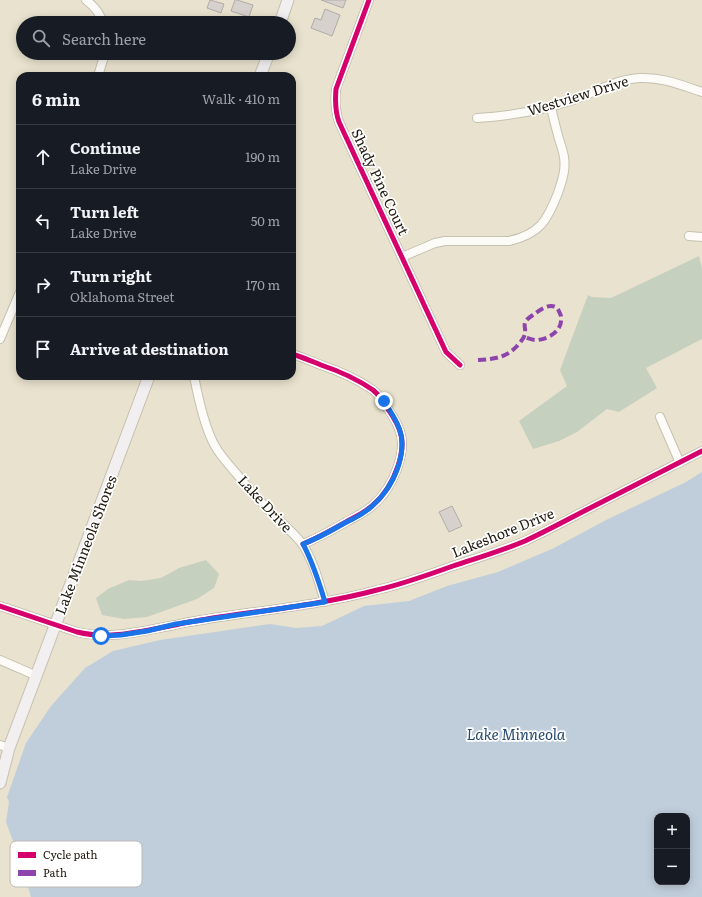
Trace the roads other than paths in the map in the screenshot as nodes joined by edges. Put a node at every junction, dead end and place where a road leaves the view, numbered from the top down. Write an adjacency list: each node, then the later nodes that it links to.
1 (86, 0): 4 (street)
2 (288, 0): 5 (main road)
3 (369, 0): 15 (street, Shady Pine Court)
4 (100, 16)
5 (282, 16)
6 (103, 60): 8 (street)
7 (266, 60): 9 (main road)
8 (99, 72)
9 (262, 72)
10 (702, 92): 11 (street, Westview Drive)
11 (551, 107): 12 (street, Westview Drive); 15 (street)
12 (477, 118)
13 (688, 236): 14 (street)
14 (702, 238)
15 (402, 257): 19 (street, Shady Pine Court)
16 (16, 301): 17 (street)
17 (0, 339)
18 (296, 355): 25 (street)
19 (460, 365)
20 (148, 380): 28 (main road, Lake Minneola Shores)
21 (195, 380): 25 (street, Lake Drive)
22 (660, 417): 24 (street)
23 (702, 451): 24 (street, Lakeshore Drive)
24 (680, 463): 26 (street, Lakeshore Drive)
25 (303, 544): 26 (street, Lake Drive)
26 (325, 602): 28 (street)
27 (0, 606): 28 (street)
28 (56, 626): 30 (main road, Lake Minneola Shores)
29 (0, 660): 30 (street)
30 (37, 676): 31 (main road, Lake Minneola Shores)
31 (5, 746): 32 (main road, Lake Minneola Shores)
32 (0, 783)

